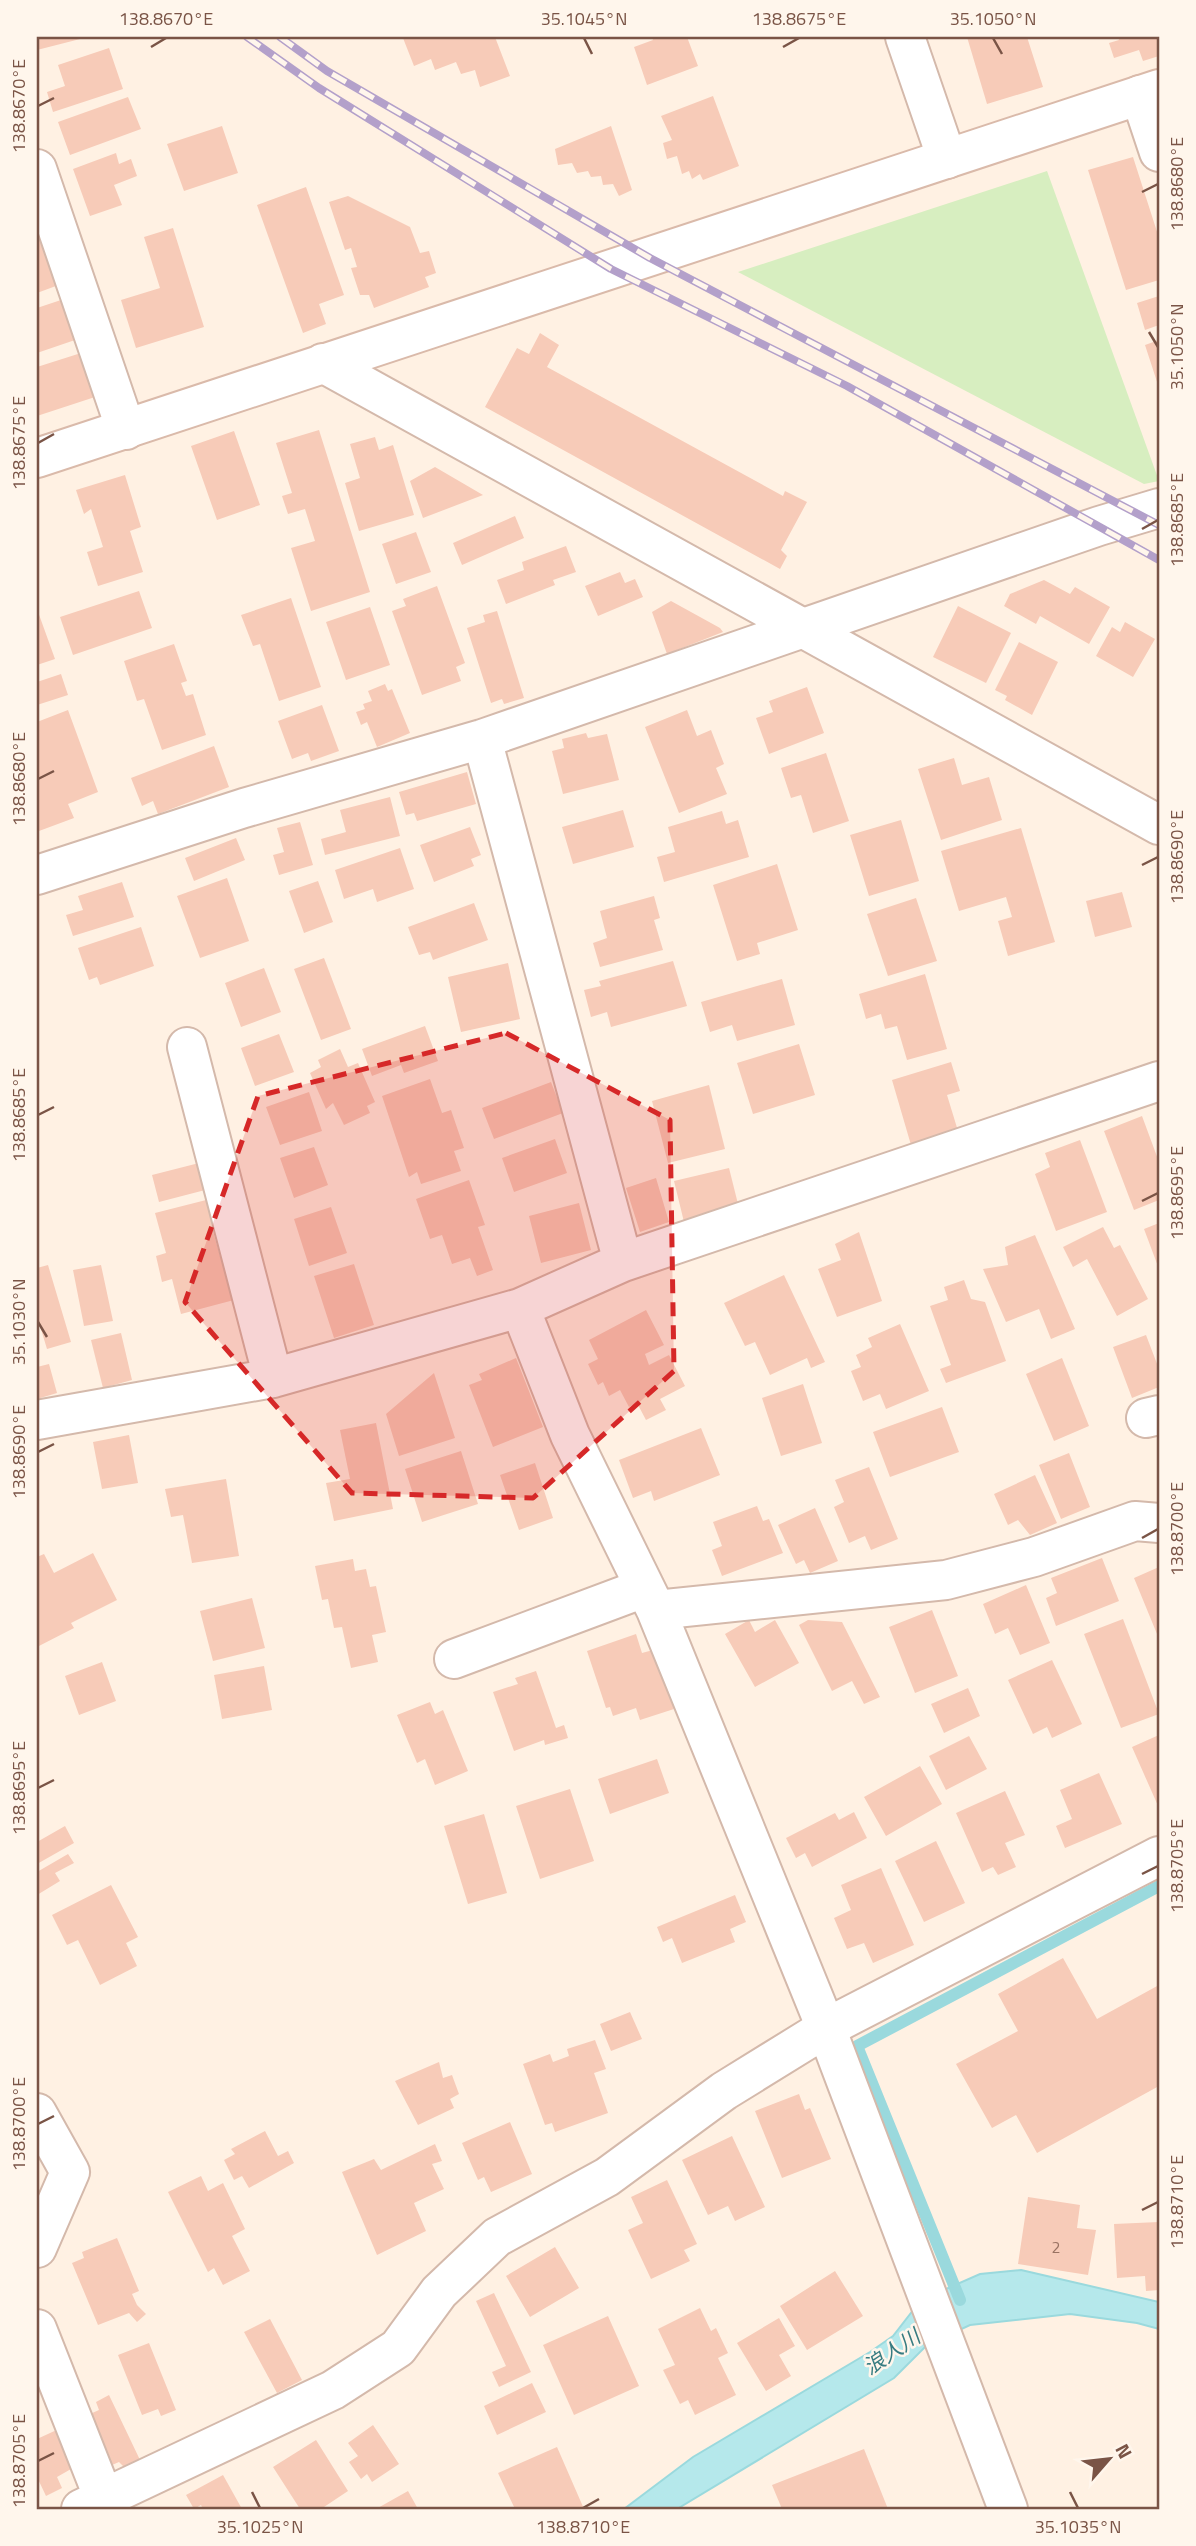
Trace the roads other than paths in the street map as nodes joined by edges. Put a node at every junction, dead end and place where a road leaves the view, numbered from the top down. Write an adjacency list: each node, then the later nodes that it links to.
1 (905, 37): 4 (street)
2 (1150, 92): 3 (street); 4 (street)
3 (1159, 152)
4 (947, 159): 6 (street)
5 (37, 169): 7 (street)
6 (323, 363): 7 (street); 10 (street)
7 (126, 430): 8 (street)
8 (37, 458)
9 (1159, 508): 10 (street)
10 (804, 628): 11 (street); 12 (street)
11 (482, 739): 13 (street); 16 (street)
12 (1159, 825)
13 (37, 875)
14 (187, 1047): 18 (street)
15 (1159, 1081): 16 (street)
16 (622, 1262): 17 (street)
17 (520, 1308): 18 (street); 21 (street)
18 (273, 1378): 19 (street)
19 (37, 1420)
20 (1159, 1522): 21 (street)
21 (650, 1599): 22 (street); 24 (street)
22 (454, 1659)
23 (1159, 1856): 24 (street)
24 (826, 2028): 28 (street); 29 (street)
25 (37, 2113): 26 (street)
26 (37, 2248)
27 (37, 2329): 28 (street)
28 (97, 2506)
29 (1008, 2509)

